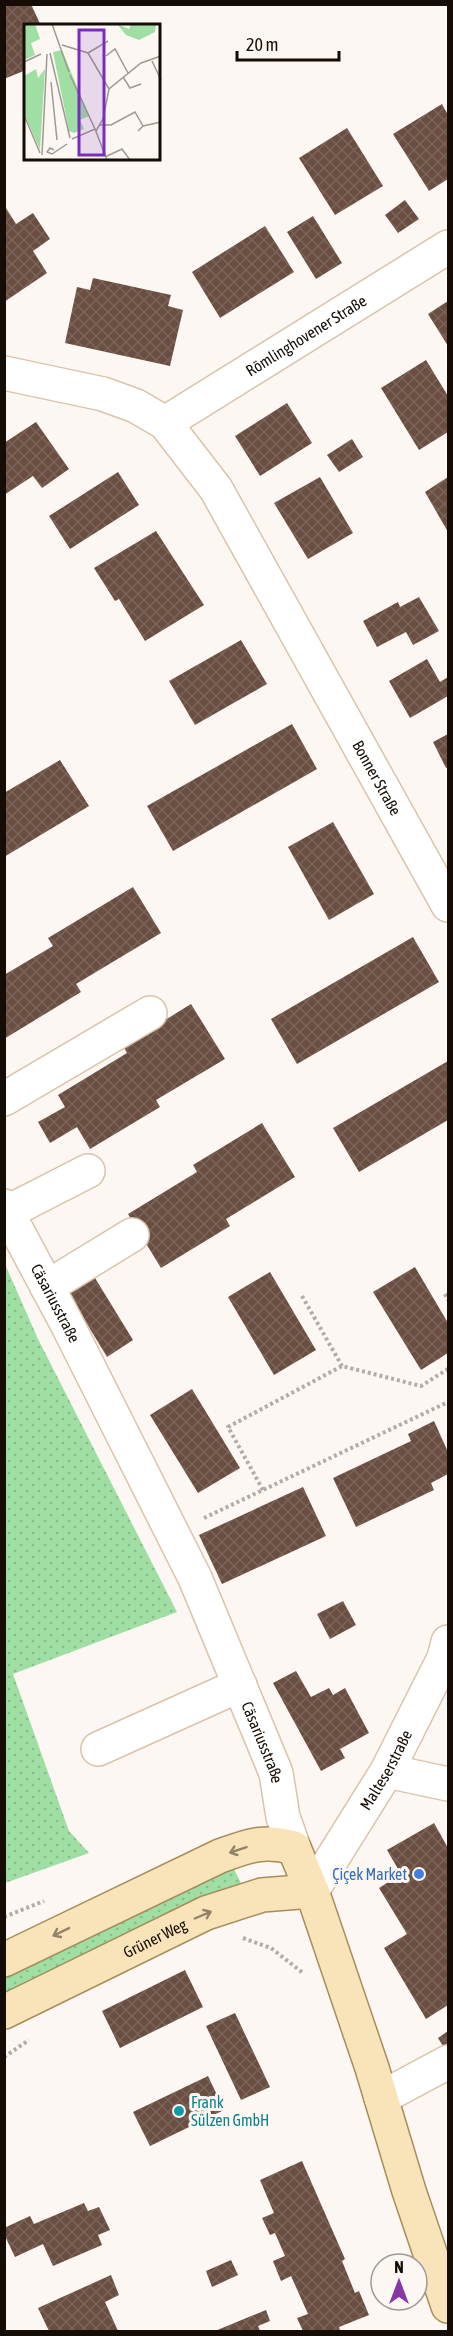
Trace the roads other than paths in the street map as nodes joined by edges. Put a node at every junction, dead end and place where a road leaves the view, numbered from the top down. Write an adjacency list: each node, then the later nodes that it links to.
1 (448, 247): 3 (street, Römlinghovener Straße)
2 (4, 373): 3 (street)
3 (165, 423): 4 (street, Bonner Straße)
4 (448, 904)
5 (150, 1013): 6 (street)
6 (4, 1099)
7 (88, 1171): 8 (street)
8 (6, 1209): 10 (street, Cäsariusstraße)
9 (132, 1235): 10 (street)
10 (47, 1287): 12 (street, Cäsariusstraße)
11 (448, 1642): 14 (street, Malteserstraße)
12 (240, 1685): 13 (street); 16 (street, Cäsariusstraße)
13 (98, 1749)
14 (387, 1771): 15 (street); 17 (street, Malteserstraße)
15 (448, 1784)
16 (294, 1848): 17 (main road, Cäsariusstraße); 18 (main road, one-way to 18)
17 (312, 1891): 19 (main road, Grüner Weg, one-way to 17); 21 (main road, Cäsariusstraße)
18 (4, 1960)
19 (4, 2012)
20 (448, 2062): 21 (street)
21 (381, 2098): 22 (main road, Cäsariusstraße)
22 (448, 2306)

